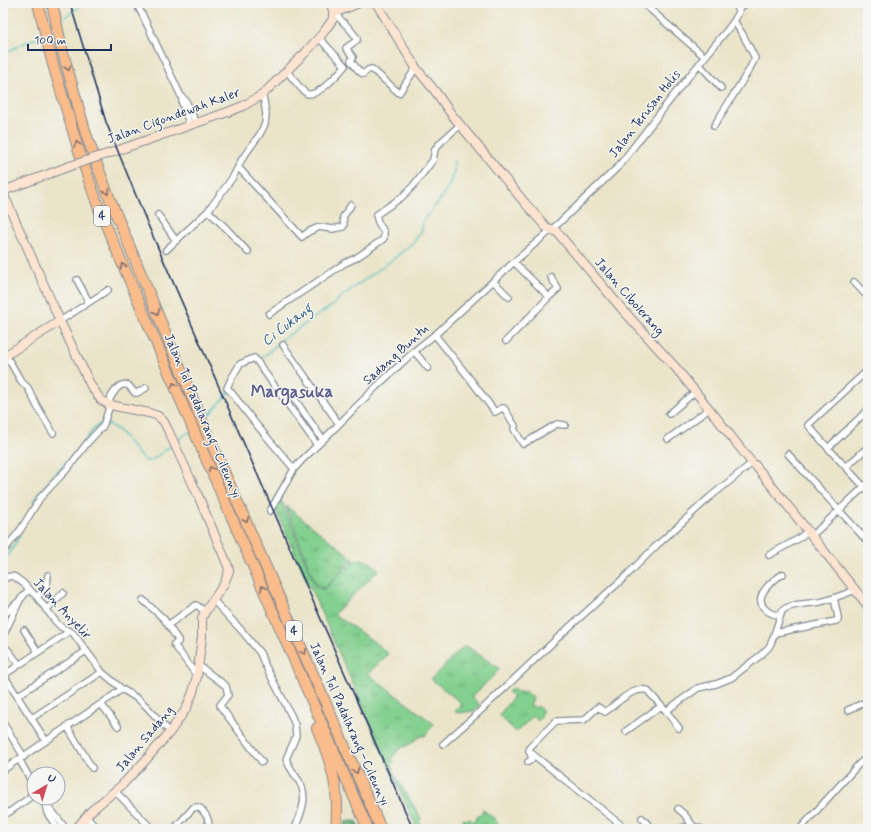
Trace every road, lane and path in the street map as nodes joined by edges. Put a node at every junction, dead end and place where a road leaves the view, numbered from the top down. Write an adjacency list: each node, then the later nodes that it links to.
1 (38, 3): 90 (highway, Jalan Tol Padalarang–Cileunyi / 4, one-way to 1)
2 (52, 3): 150 (highway, Jalan Tol Padalarang–Cileunyi / 4, one-way to 150)
3 (136, 3): 21 (street)
4 (330, 3): 10 (street)
5 (359, 3): 10 (street)
6 (376, 3): 17 (street, Jalan Cibolerang)
7 (747, 3): 9 (street)
8 (644, 4): 13 (street)
9 (737, 6): 11 (street, Jalan Terusan Holis)
10 (334, 13): 12 (street, Jalan Cigondewah Kaler); 14 (street)
11 (734, 21): 13 (street, Jalan Terusan Holis); 23 (street)
12 (319, 38): 16 (street); 18 (street, Jalan Cigondewah Kaler)
13 (705, 57): 15 (street, Jalan Terusan Holis)
14 (351, 61): 16 (street); 17 (street)
15 (699, 64): 19 (street); 29 (street, Jalan Terusan Holis)
16 (345, 66): 18 (street)
17 (416, 68): 22 (street, Jalan Cibolerang)
18 (287, 71): 20 (street, Jalan Cigondewah Kaler)
19 (721, 88)
20 (262, 94): 21 (street, Jalan Cigondewah Kaler); 24 (street)
21 (193, 124): 25 (street, Jalan Cigondewah Kaler, bridge)
22 (460, 125): 29 (street, Jalan Cibolerang); 43 (street)
23 (714, 126)
24 (238, 167): 26 (street); 27 (street)
25 (3, 192): 44 (street)
26 (351, 205)
27 (208, 211): 30 (street); 32 (street)
28 (158, 215): 30 (street)
29 (552, 229): 33 (street, Sadang Buntu); 53 (street, Jalan Cibolerang)
30 (176, 241): 31 (street)
31 (166, 250)
32 (248, 252)
33 (514, 262): 36 (street, Sadang Buntu); 40 (street)
34 (551, 277): 40 (street)
35 (77, 280): 42 (street)
36 (494, 281): 39 (street); 45 (street, Sadang Buntu)
37 (854, 282): 41 (street)
38 (108, 290): 42 (street)
39 (509, 297)
40 (549, 297): 46 (street)
41 (868, 297)
42 (89, 302): 44 (street)
43 (269, 314)
44 (60, 321): 49 (street); 55 (street)
45 (435, 335): 48 (street, Sadang Buntu); 60 (street)
46 (506, 341)
47 (283, 345): 59 (street)
48 (414, 351): 50 (street); 59 (street, Sadang Buntu)
49 (5, 356): 61 (street)
50 (428, 368)
51 (868, 370): 66 (street)
52 (146, 388): 55 (street)
53 (695, 392): 56 (street, Jalan Cibolerang); 58 (street)
54 (294, 398): 63 (street)
55 (108, 404): 76 (street); 88 (street, Jalan Sadang)
56 (709, 409): 62 (street); 68 (street, Jalan Cibolerang)
57 (868, 410): 66 (street)
58 (668, 414)
59 (339, 424): 63 (street, Sadang Buntu)
60 (565, 425)
61 (53, 434)
62 (668, 439)
63 (323, 440): 64 (street, Sadang Buntu)
64 (316, 446): 70 (street, Sadang Buntu); 70 (street)
65 (868, 447): 69 (street)
66 (828, 448): 69 (street)
67 (788, 454): 72 (street)
68 (752, 463): 74 (street, Jalan Cibolerang); 122 (street)
69 (846, 467): 71 (street)
70 (294, 469): 73 (street, Sadang Buntu)
71 (867, 487): 72 (street)
72 (839, 510): 74 (street); 75 (street)
73 (270, 512)
74 (809, 533): 77 (street); 82 (street, Jalan Cibolerang)
75 (868, 542)
76 (6, 548)
77 (769, 555)
78 (783, 574): 93 (street)
79 (48, 575): 84 (street)
80 (3, 580): 81 (street, Jalan Anyelir)
81 (29, 590): 84 (street, Jalan Anyelir); 86 (street)
82 (856, 590): 85 (street); 89 (street, Jalan Cibolerang)
83 (63, 593): 91 (street)
84 (37, 597): 91 (street, Jalan Anyelir)
85 (834, 598): 93 (street); 98 (street)
86 (20, 600): 94 (street); 99 (street)
87 (143, 600): 95 (street)
88 (213, 600): 92 (street, Jalan Sadang); 147 (street)
89 (867, 602)
90 (271, 606): 148 (highway); 149 (highway, Jalan Tol Padalarang–Cileunyi / 4)
91 (46, 610): 97 (street, Jalan Anyelir)
92 (205, 612): 95 (street); 104 (street, Jalan Sadang)
93 (780, 615): 98 (street)
94 (3, 616)
95 (168, 625): 107 (street)
96 (24, 630): 102 (street)
97 (70, 631): 101 (street, Jalan Anyelir); 102 (street)
98 (775, 633): 112 (street)
99 (3, 636)
100 (3, 644): 103 (street)
101 (86, 651): 105 (street, Jalan Anyelir); 109 (street)
102 (38, 652): 103 (street)
103 (19, 664): 106 (street)
104 (198, 665): 107 (street, Jalan Sadang); 126 (street)
105 (102, 672): 108 (street, Jalan Anyelir); 114 (street)
106 (3, 674): 109 (street)
107 (197, 676): 120 (street, Jalan Sadang)
108 (122, 689): 111 (street); 120 (street, Jalan Anyelir)
109 (17, 696): 114 (street)
110 (868, 700): 113 (street)
111 (101, 704): 116 (street); 117 (street)
112 (664, 709): 118 (street); 119 (street); 123 (street)
113 (848, 710)
114 (32, 718): 121 (street)
115 (3, 723): 125 (street)
116 (67, 726): 121 (street); 128 (street)
117 (118, 726)
118 (679, 728)
119 (626, 731)
120 (170, 732): 131 (street, Jalan Sadang)
121 (46, 741): 125 (street)
122 (443, 744)
123 (529, 752): 127 (street); 151 (street)
124 (868, 757): 155 (street)
125 (21, 758): 129 (street); 130 (street)
126 (262, 762)
127 (528, 762)
128 (92, 768)
129 (26, 769)
130 (3, 770)
131 (115, 791): 137 (street, Jalan Sadang); 144 (street)
132 (26, 800): 135 (street)
133 (45, 806): 140 (street)
134 (46, 806): 141 (street)
135 (3, 809)
136 (678, 809): 139 (street)
137 (86, 817): 142 (street, Jalan Sadang); 143 (street)
138 (642, 818): 152 (street)
139 (693, 826): 153 (street); 154 (street)
140 (58, 829)
141 (66, 829)
142 (76, 829)
143 (98, 829)
144 (152, 829)
145 (174, 829): 146 (street)
146 (209, 829)
147 (295, 829)
148 (336, 829)
149 (368, 829)
150 (381, 829)
151 (626, 829)
152 (652, 829)
153 (677, 829)
154 (702, 829)
155 (800, 829)

